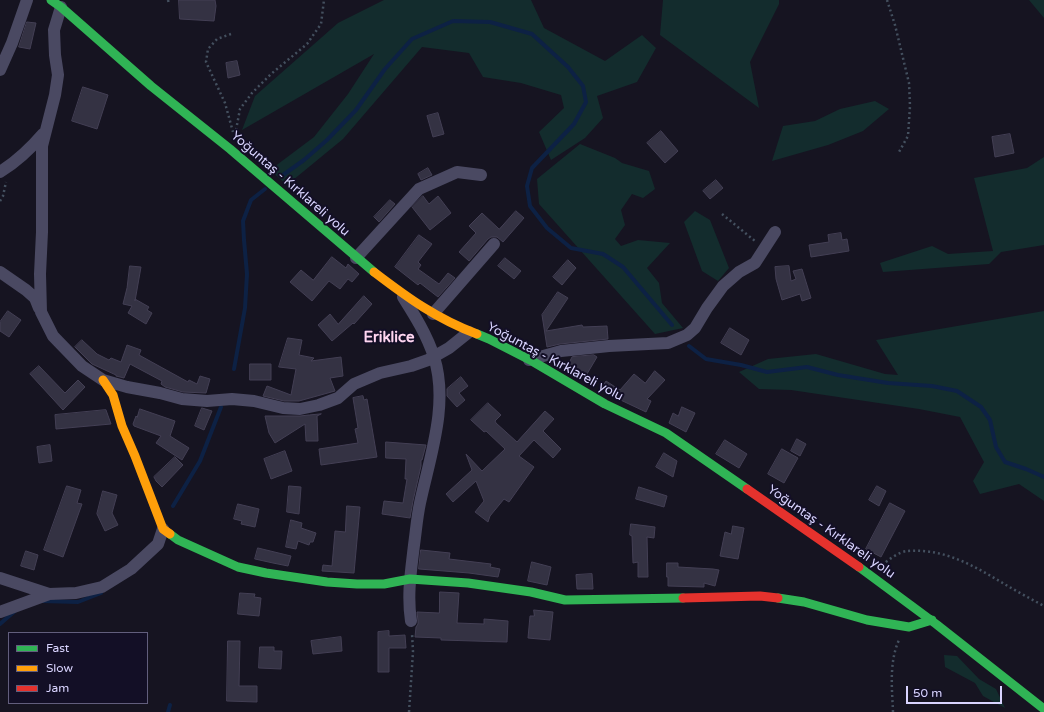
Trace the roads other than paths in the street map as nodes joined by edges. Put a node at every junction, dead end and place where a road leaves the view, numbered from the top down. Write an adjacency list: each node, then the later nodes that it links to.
1 (27, 0): 3 (street)
2 (56, 3): 4 (street); 9 (street, Yoğuntaş - Kırklareli yolu)
3 (0, 70)
4 (45, 131): 5 (street); 12 (street)
5 (0, 172)
6 (481, 175): 9 (street)
7 (776, 232): 16 (street)
8 (494, 244): 13 (street)
9 (356, 258): 11 (street, Yoğuntaş - Kırklareli yolu)
10 (0, 272): 12 (street)
11 (401, 293): 13 (street, Yoğuntaş - Kırklareli yolu); 15 (street)
12 (41, 312): 17 (street)
13 (433, 314): 14 (street, Yoğuntaş - Kırklareli yolu)
14 (470, 332): 15 (street); 16 (street, Yoğuntaş - Kırklareli yolu)
15 (434, 357): 17 (street); 20 (street)
16 (529, 360): 23 (street, Yoğuntaş - Kırklareli yolu)
17 (103, 380): 18 (street)
18 (163, 529): 20 (street); 21 (street)
19 (0, 578): 21 (street)
20 (410, 579): 23 (street); 24 (street)
21 (49, 594): 22 (street)
22 (0, 612)
23 (932, 620): 25 (street, Yoğuntaş - Kırklareli yolu)
24 (411, 621)
25 (1044, 709)

